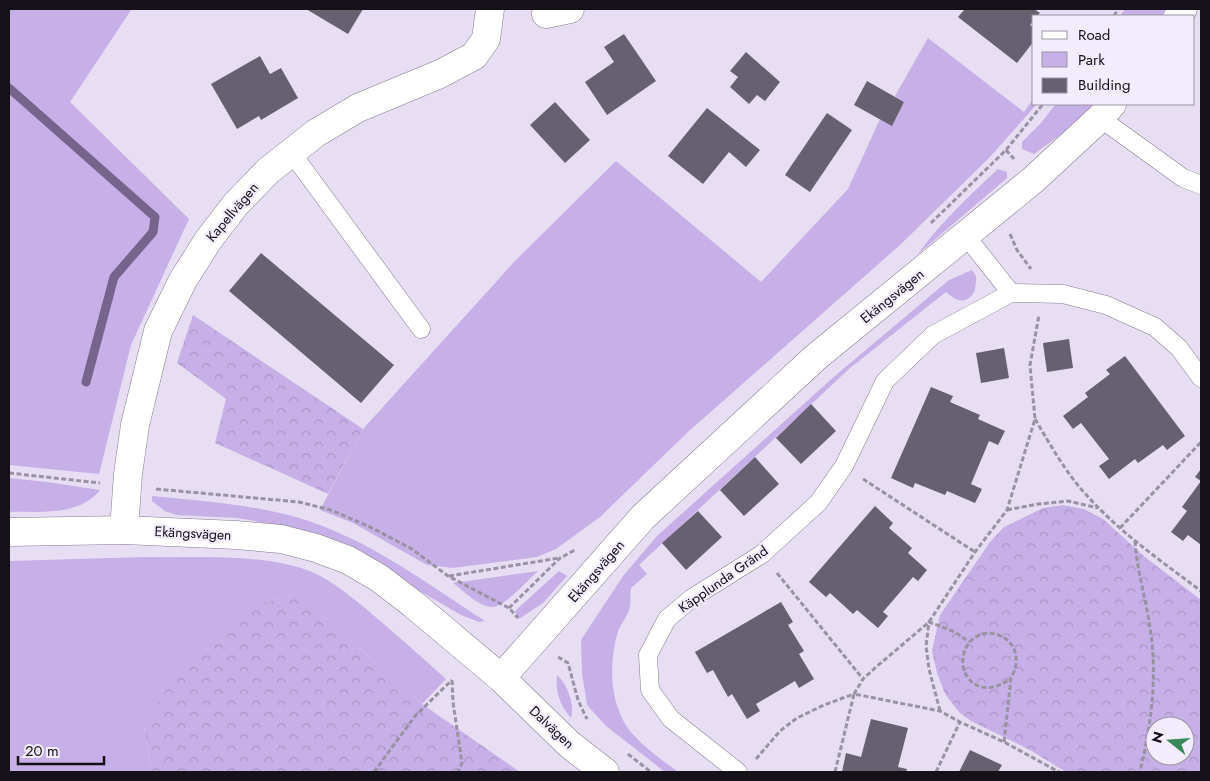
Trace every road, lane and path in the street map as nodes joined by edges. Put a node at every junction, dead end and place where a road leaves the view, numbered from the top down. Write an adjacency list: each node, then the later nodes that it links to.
1 (490, 9): 3 (street, Kapellvägen)
2 (1106, 111): 4 (lane, Ekängsvägen); 6 (street, Ekängsvägen)
3 (291, 152): 9 (lane); 19 (street, Kapellvägen)
4 (1201, 185)
5 (1008, 231): 8 (path)
6 (966, 236): 7 (lane); 30 (street, Ekängsvägen)
7 (1011, 293): 8 (lane); 13 (lane, Käpplunda Gränd)
8 (1039, 294): 10 (lane); 11 (path)
9 (421, 329)
10 (1201, 378)
11 (1035, 419): 16 (path); 17 (path)
12 (1201, 442): 18 (path)
13 (844, 466): 22 (path); 23 (lane, Käpplunda Gränd)
14 (9, 473): 15 (path)
15 (102, 484)
16 (1098, 508): 17 (path); 18 (path)
17 (1006, 510): 22 (path)
18 (1120, 528): 21 (path)
19 (124, 530): 20 (street, Ekängsvägen); 30 (street, Ekängsvägen)
20 (9, 532)
21 (1135, 541): 24 (path); 47 (path)
22 (975, 552): 27 (path)
23 (762, 554): 32 (path); 39 (lane, Käpplunda Gränd)
24 (1201, 591)
25 (509, 608): 25 (path); 26 (path)
26 (516, 615)
27 (929, 622): 28 (path); 32 (path); 34 (path)
28 (969, 642): 31 (path); 31 (path)
29 (558, 658): 36 (path)
30 (501, 678): 42 (street, Dalvägen)
31 (1011, 678): 37 (path)
32 (863, 679): 33 (path)
33 (854, 694): 34 (path); 39 (path); 44 (path)
34 (940, 711): 35 (path)
35 (960, 722): 37 (path); 45 (path)
36 (594, 725)
37 (1004, 742): 46 (path)
38 (622, 749): 43 (path)
39 (745, 769)
40 (374, 772): 41 (path)
41 (458, 772)
42 (605, 772)
43 (651, 772)
44 (835, 772)
45 (936, 772)
46 (1059, 772)
47 (1140, 772)

